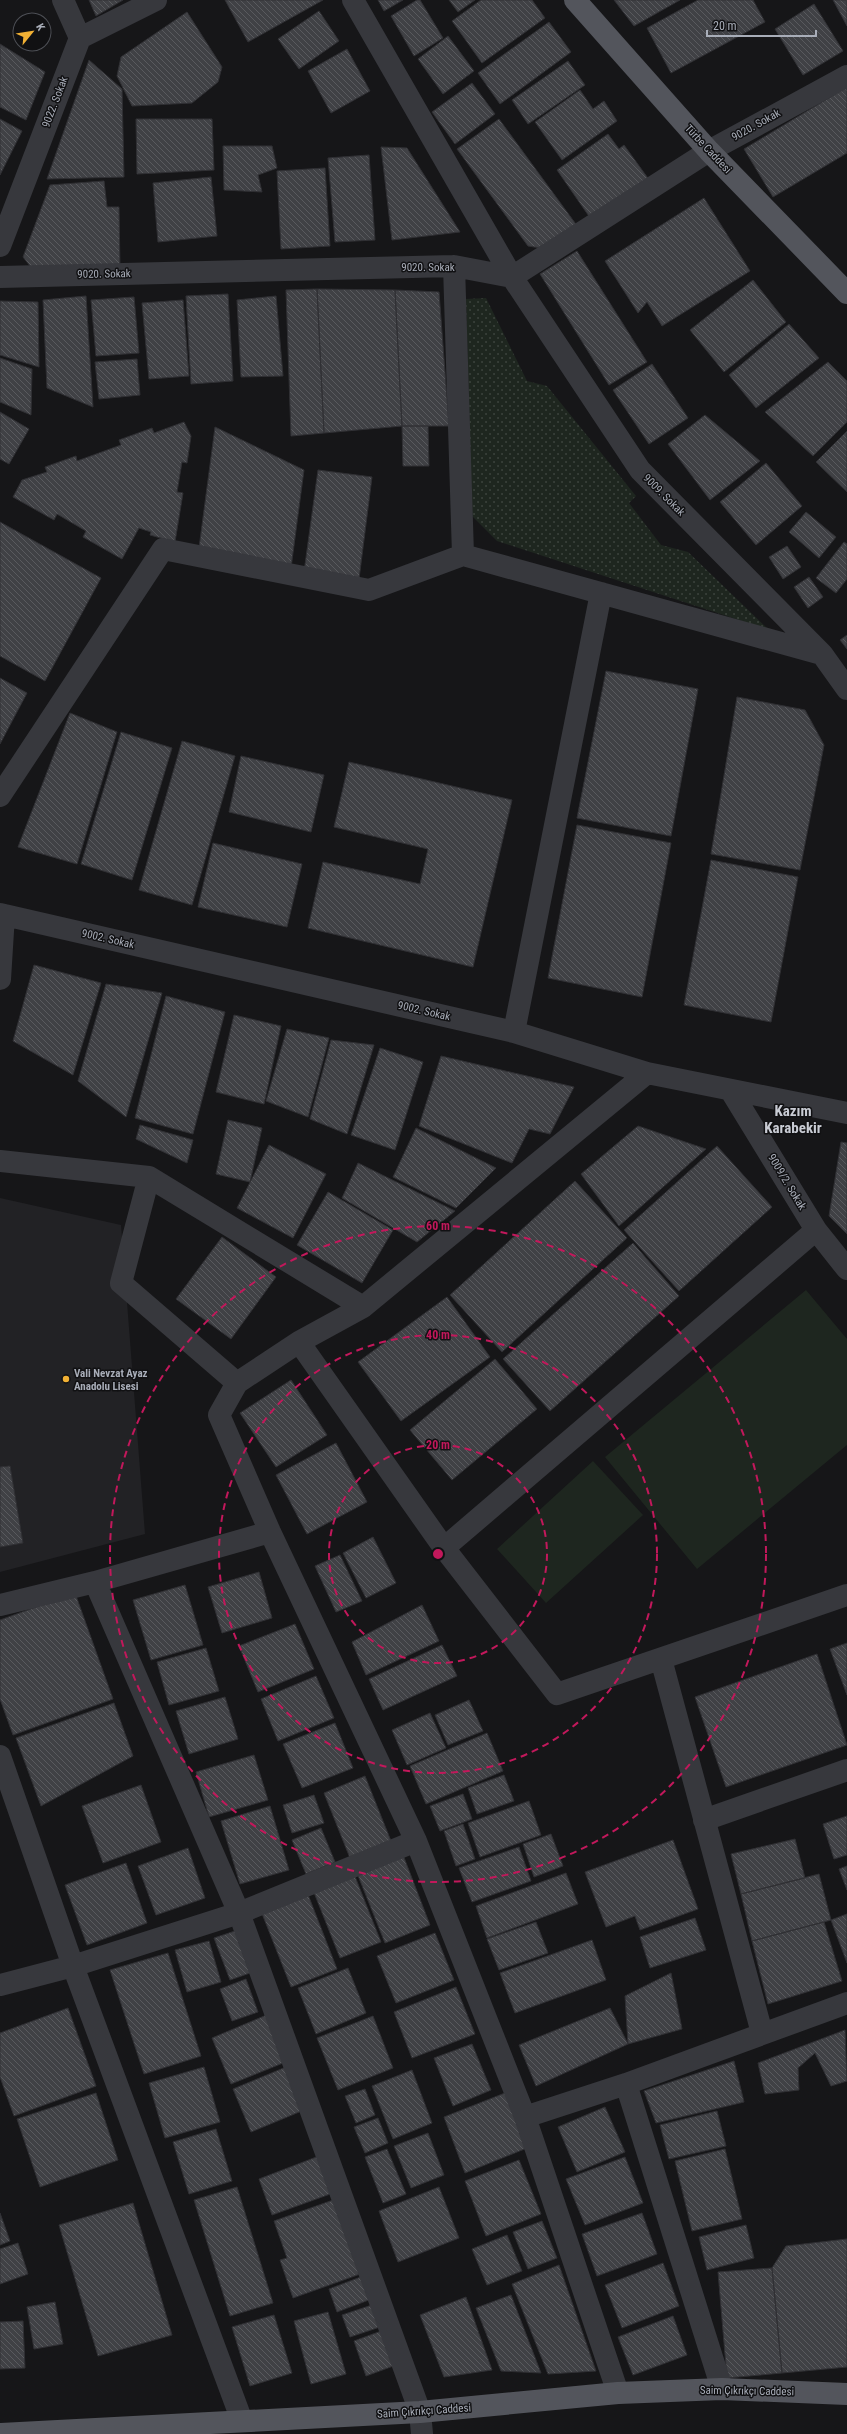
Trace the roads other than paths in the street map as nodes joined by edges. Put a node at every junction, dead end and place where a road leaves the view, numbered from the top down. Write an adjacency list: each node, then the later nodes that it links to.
1 (63, 0): 5 (street)
2 (156, 0): 5 (street)
3 (353, 0): 11 (street, 9009. Sokak)
4 (575, 0): 7 (main road, Türbe Caddesi)
5 (80, 38): 8 (street, 9022. Sokak)
6 (847, 76): 7 (street, 9020. Sokak)
7 (709, 151): 11 (street, 9020. Sokak); 12 (main road, Türbe Caddesi)
8 (0, 246)
9 (454, 266): 10 (street, 9020. Sokak); 11 (street, 9020. Sokak); 13 (street)
10 (0, 277)
11 (512, 277): 15 (street, 9009. Sokak)
12 (847, 293)
13 (463, 555): 14 (street); 17 (street)
14 (601, 593): 15 (street); 20 (street)
15 (822, 654): 16 (street, 9009. Sokak)
16 (847, 689)
17 (0, 796)
18 (2, 915): 19 (street); 20 (street, 9002. Sokak)
19 (0, 980)
20 (514, 1032): 21 (street, 9002. Sokak)
21 (647, 1073): 22 (street, 9002. Sokak); 28 (street)
22 (732, 1091): 23 (street, 9002. Sokak); 26 (street, 9009/2. Sokak)
23 (847, 1113)
24 (0, 1161): 25 (street)
25 (149, 1177): 28 (street); 30 (street)
26 (816, 1230): 27 (street, 9009/2. Sokak); 32 (street)
27 (847, 1269)
28 (363, 1307): 29 (street)
29 (300, 1342): 30 (street); 32 (street)
30 (237, 1384): 31 (street)
31 (270, 1532): 33 (street); 40 (street)
32 (444, 1548): 36 (street)
33 (95, 1582): 35 (street); 41 (street)
34 (847, 1595): 36 (street)
35 (0, 1606)
36 (660, 1659): 39 (street)
37 (0, 1756): 42 (street)
38 (847, 1770): 39 (street)
39 (704, 1820): 45 (street)
40 (416, 1841): 41 (street); 47 (street)
41 (239, 1913): 42 (street); 51 (street)
42 (73, 1966): 43 (street); 52 (street)
43 (0, 1985)
44 (847, 2003): 45 (street)
45 (762, 2033): 46 (street)
46 (626, 2084): 47 (street); 48 (street)
47 (525, 2117): 49 (street)
48 (722, 2389): 49 (main road, Saim Çıkrıkçı Caddesi); 50 (main road, Saim Çıkrıkçı Caddesi)
49 (618, 2393): 51 (main road, Saim Çıkrıkçı Caddesi)
50 (847, 2394)
51 (420, 2412): 52 (main road, Saim Çıkrıkçı Caddesi); 54 (street)
52 (242, 2421): 53 (main road, Saim Çıkrıkçı Caddesi)
53 (1, 2434)
54 (422, 2434)

